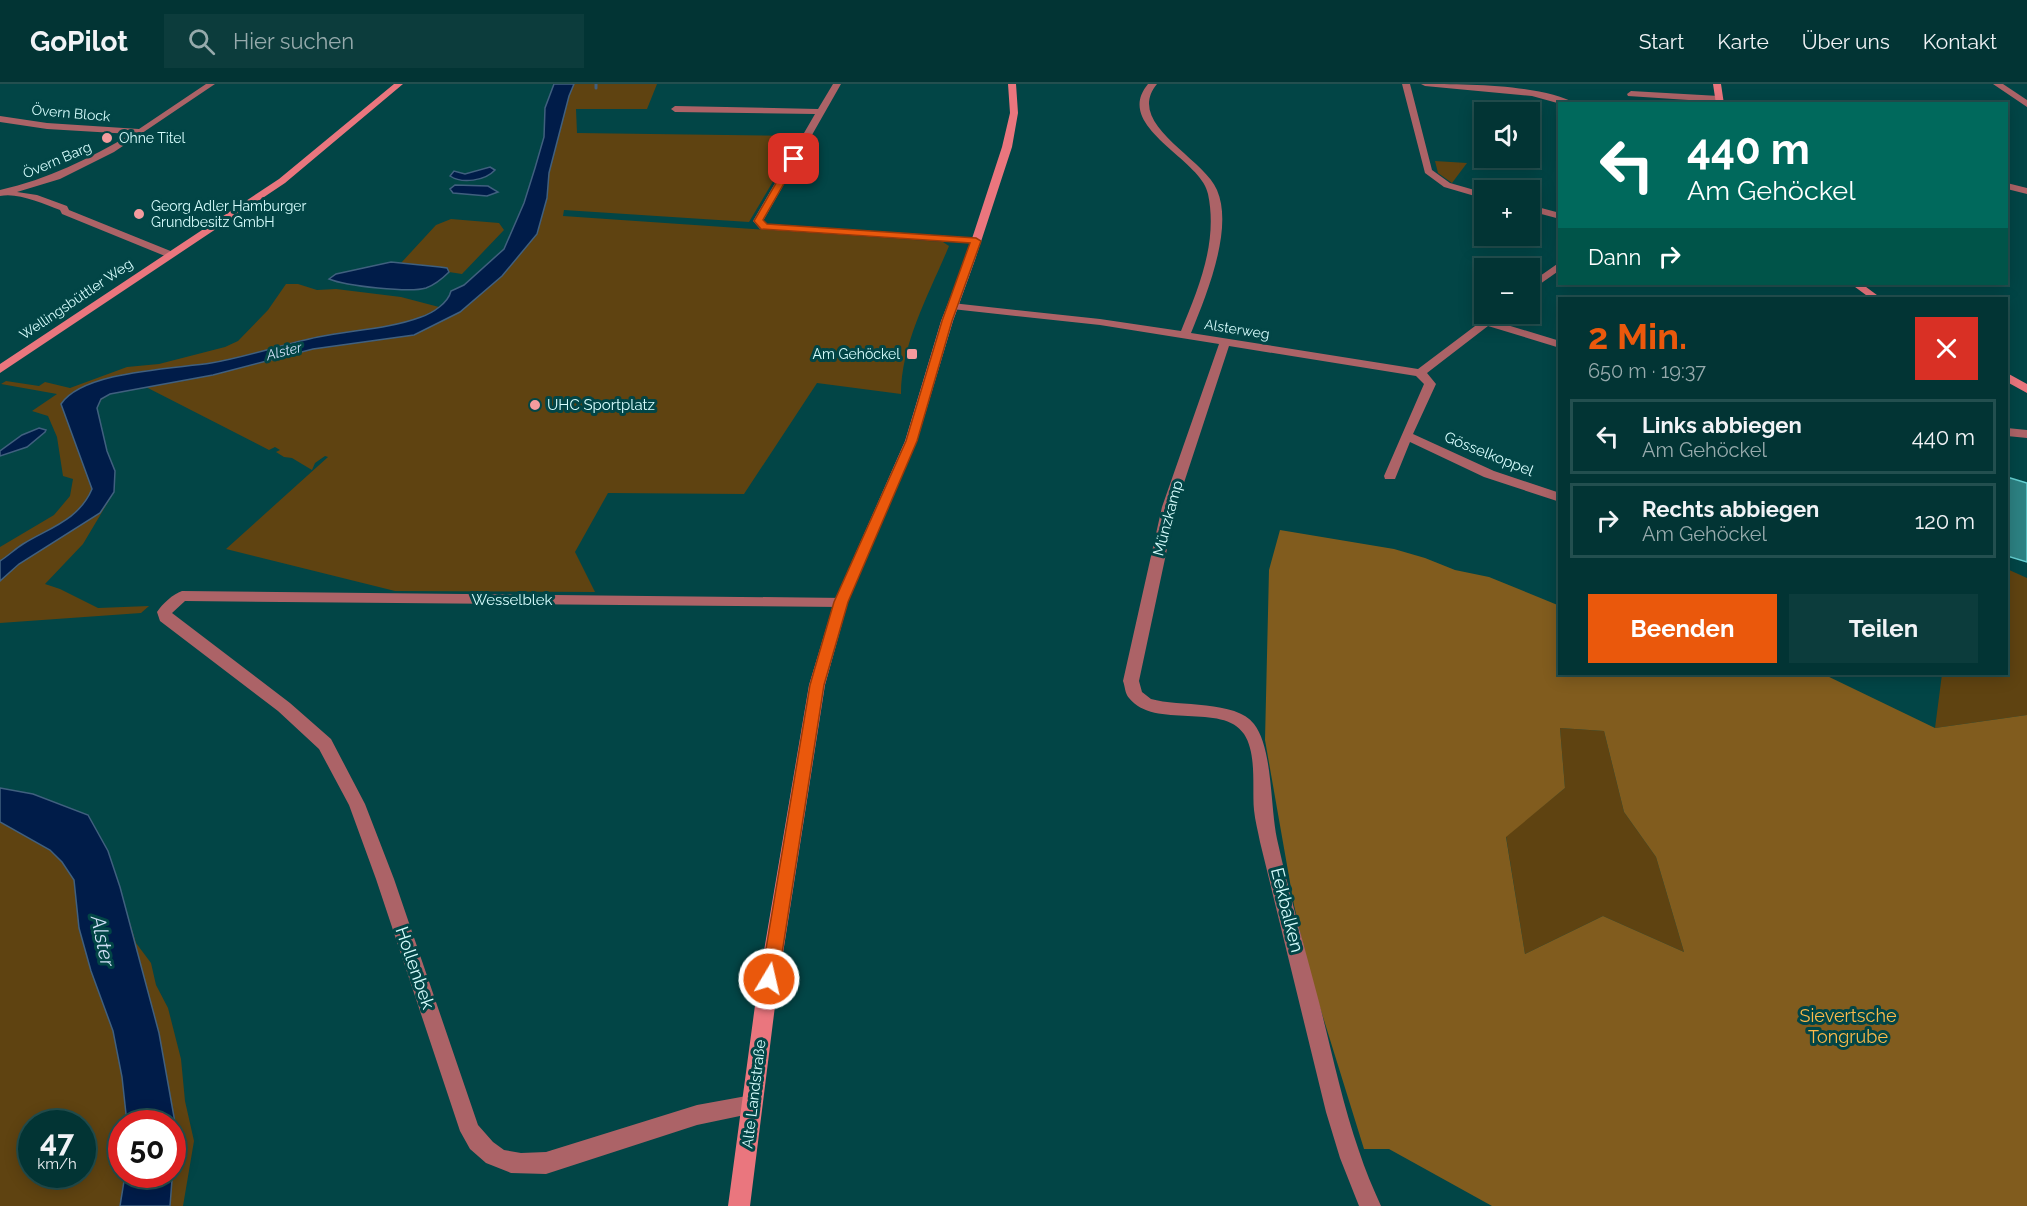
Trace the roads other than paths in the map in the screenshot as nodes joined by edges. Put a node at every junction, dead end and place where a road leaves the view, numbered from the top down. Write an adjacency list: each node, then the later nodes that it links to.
1 (211, 84): 17 (street, Övern Barg)
2 (399, 84): 27 (main road, Wellingsbüttler Weg)
3 (837, 84): 15 (street)
4 (1012, 84): 26 (main road, Alte Landstraße)
5 (1153, 84): 35 (street)
6 (1406, 84): 21 (street)
7 (1425, 84): 12 (street)
8 (1717, 84): 11 (main road)
9 (1997, 84): 13 (street)
10 (1630, 94): 11 (street)
11 (1719, 101)
12 (1566, 102)
13 (2027, 104)
14 (675, 109): 15 (street)
15 (821, 112): 26 (street)
16 (0, 119): 17 (street, Övern Block)
17 (141, 132): 20 (street, Övern Barg)
18 (2008, 186): 19 (street)
19 (2027, 191)
20 (0, 193): 23 (street)
21 (1474, 193)
22 (77, 200): 23 (street)
23 (61, 207): 27 (street)
24 (1540, 211): 25 (street)
25 (1558, 215)
26 (976, 241): 32 (main road, Alte Landstraße)
27 (169, 254): 38 (main road, Wellingsbüttler Weg)
28 (1558, 267): 29 (street)
29 (1540, 280)
30 (1857, 285): 31 (main road)
31 (1875, 297)
32 (952, 306): 35 (street, Alsterweg); 48 (main road, Alte Landstraße)
33 (1482, 324): 39 (street)
34 (1492, 324): 37 (street)
35 (1185, 335): 36 (street, Alsterweg)
36 (1225, 342): 39 (street, Alsterweg); 49 (street, Münzkamp)
37 (1558, 344)
38 (0, 369)
39 (1420, 374): 44 (street)
40 (2008, 378): 41 (main road)
41 (2027, 389)
42 (2008, 432): 43 (street)
43 (2027, 434)
44 (1406, 436): 45 (street); 46 (street, Gösselkoppel)
45 (1390, 476)
46 (1558, 497)
47 (182, 596): 48 (street, Wesselblek); 50 (street, Hollenbek)
48 (841, 602): 50 (main road, Alte Landstraße)
49 (1136, 698): 52 (street, Eekbalken)
50 (752, 1105): 51 (main road, Alte Landstraße)
51 (739, 1206)
52 (1370, 1206)

